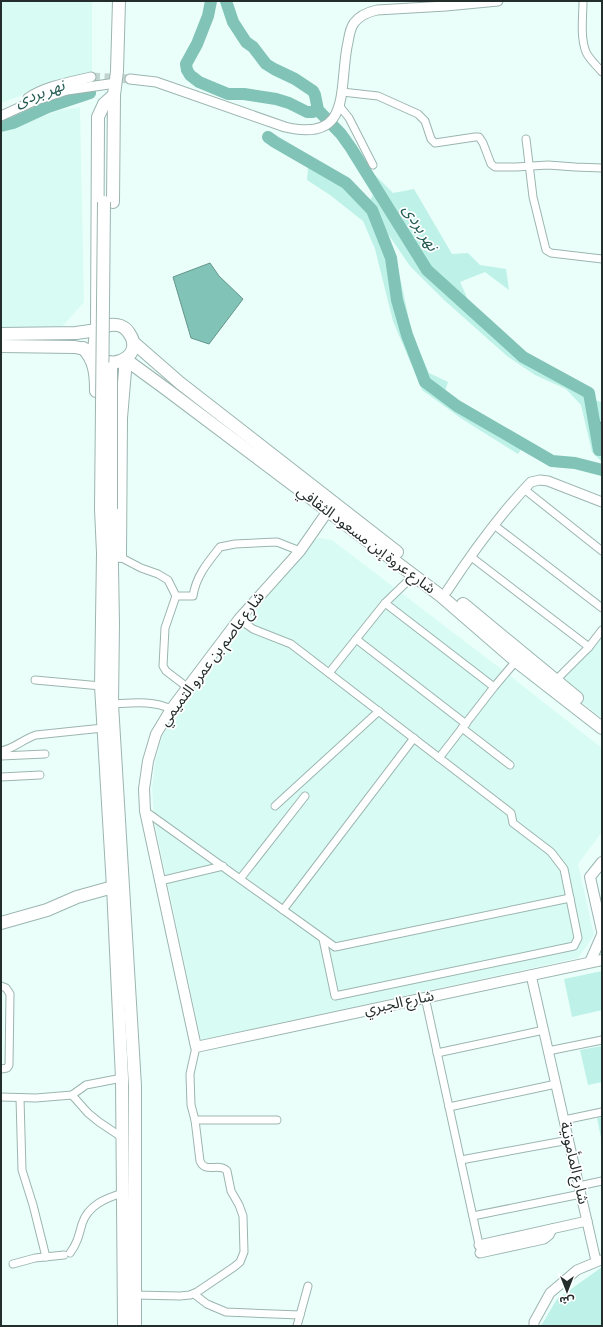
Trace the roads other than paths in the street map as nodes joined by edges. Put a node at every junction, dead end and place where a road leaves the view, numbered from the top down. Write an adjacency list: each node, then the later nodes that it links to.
1 (119, 1): 7 (main road)
2 (498, 1): 8 (street)
3 (583, 1): 4 (street)
4 (602, 72)
5 (91, 77): 10 (street)
6 (130, 79): 9 (street)
7 (115, 89): 11 (street); 17 (main road); 29 (main road, bridge)
8 (342, 92): 9 (street); 14 (street)
9 (339, 108): 13 (street)
10 (1, 110)
11 (1, 116)
12 (526, 139): 14 (street)
13 (373, 165)
14 (528, 166): 15 (street); 16 (street)
15 (602, 168)
16 (602, 259)
17 (97, 330): 18 (main road); 19 (main road); 22 (main road)
18 (1, 334)
19 (133, 342): 23 (main road); 28 (main road, شارع عروة إبن مسعود الثقافي)
20 (1, 346): 21 (main road)
21 (83, 348): 22 (main road); 44 (main road)
22 (99, 356): 23 (main road)
23 (125, 359): 24 (main road, شارع عروة إبن مسعود الثقافي); 25 (main road)
24 (141, 371): 25 (main road); 28 (main road, شارع عروة إبن مسعود الثقافي)
25 (124, 385): 34 (main road)
26 (524, 489): 27 (street); 30 (street); 32 (street)
27 (602, 502)
28 (330, 507): 31 (main road, شارع عاصم بن عمرو التميمي); 35 (main road, شارع عروة إبن مسعود الثقافي); 36 (main road, شارع عروة إبن مسعود الثقافي)
29 (106, 509): 41 (main road); 44 (main road)
30 (494, 525): 33 (street); 39 (street)
31 (300, 550): 37 (street); 40 (main road, شارع عاصم بن عمرو التميمي)
32 (602, 551)
33 (470, 556): 36 (street); 45 (street)
34 (120, 558): 37 (street); 41 (main road)
35 (414, 575): 38 (street); 46 (main road, شارع عروة إبن مسعود الثقافي)
36 (446, 590): 49 (main road, شارع عروة إبن مسعود الثقافي)
37 (176, 596): 51 (street)
38 (384, 603): 43 (street); 52 (street)
39 (602, 608)
40 (239, 619): 47 (street); 51 (main road, شارع عاصم بن عمرو التميمي)
41 (113, 624): 53 (main road)
42 (601, 633): 45 (street)
43 (356, 639): 47 (street); 57 (street)
44 (102, 645): 50 (main road)
45 (588, 647): 49 (street)
46 (516, 661): 52 (street); 59 (main road, شارع عروة إبن مسعود الثقافي)
47 (329, 673): 55 (street)
48 (35, 680): 50 (street)
49 (556, 680): 56 (main road, شارع عروة إبن مسعود الثقافي)
50 (101, 686): 58 (main road)
51 (187, 687): 54 (main road, شارع عاصم بن عمرو التميمي)
52 (494, 687): 57 (street)
53 (112, 704): 54 (street); 117 (main road)
54 (171, 709): 70 (main road, شارع عاصم بن عمرو التميمي)
55 (379, 711): 60 (street); 69 (street)
56 (602, 720)
57 (464, 726): 64 (street); 65 (street)
58 (103, 728): 61 (street); 75 (main road)
59 (602, 728)
60 (414, 738): 64 (street); 77 (street)
61 (1, 751)
62 (45, 754): 63 (street)
63 (1, 756)
64 (439, 758): 76 (street)
65 (510, 765)
66 (40, 775): 67 (street)
67 (1, 777)
68 (305, 796): 73 (street)
69 (275, 806)
70 (145, 811): 72 (street); 74 (main road, شارع عاصم بن عمرو التميمي)
71 (602, 862): 79 (main road)
72 (223, 866): 73 (street); 74 (street)
73 (240, 879): 77 (street)
74 (160, 881): 89 (main road, شارع عاصم بن عمرو التميمي)
75 (113, 887): 78 (main road); 93 (main road)
76 (570, 898): 81 (street); 81 (street)
77 (283, 910): 81 (street)
78 (1, 923)
79 (602, 931)
80 (602, 935): 83 (main road)
81 (323, 939)
82 (602, 960): 83 (main road, شارع الجبري)
83 (590, 962): 84 (main road, شارع الجبري)
84 (531, 975): 86 (main road, شارع الجبري); 87 (street, شارع المأمونية)
85 (1, 986): 92 (street)
86 (425, 997): 89 (main road, شارع الجبري); 91 (street)
87 (544, 1030): 90 (street, شارع المأمونية); 91 (street)
88 (602, 1040): 90 (street)
89 (196, 1047): 100 (street)
90 (548, 1051): 94 (street, شارع المأمونية)
91 (437, 1052): 98 (street)
92 (1, 1069)
93 (122, 1078): 95 (street); 103 (main road)
94 (556, 1084): 98 (street); 102 (street, شارع المأمونية)
95 (72, 1095): 97 (street); 103 (street)
96 (1, 1097): 97 (street)
97 (20, 1098): 112 (street)
98 (448, 1107): 105 (street)
99 (602, 1112): 102 (street)
100 (195, 1120): 101 (street); 116 (street)
101 (277, 1120)
102 (564, 1120): 104 (street, شارع المأمونية)
103 (123, 1138): 108 (main road)
104 (569, 1140): 105 (street); 107 (street, شارع المأمونية)
105 (461, 1160): 109 (street)
106 (602, 1181): 107 (street)
107 (580, 1190): 109 (street); 110 (street, شارع المأمونية)
108 (124, 1192): 112 (street); 119 (main road)
109 (473, 1216): 111 (street)
110 (587, 1221): 111 (street); 113 (street, شارع المأمونية)
111 (480, 1249)
112 (46, 1257): 114 (street)
113 (599, 1260): 122 (street, شارع المأمونية)
114 (13, 1264)
115 (308, 1286): 118 (street)
116 (194, 1294): 117 (street); 118 (street)
117 (135, 1295): 120 (main road)
118 (300, 1316): 121 (street)
119 (124, 1326)
120 (136, 1326)
121 (297, 1326)
122 (534, 1326)

